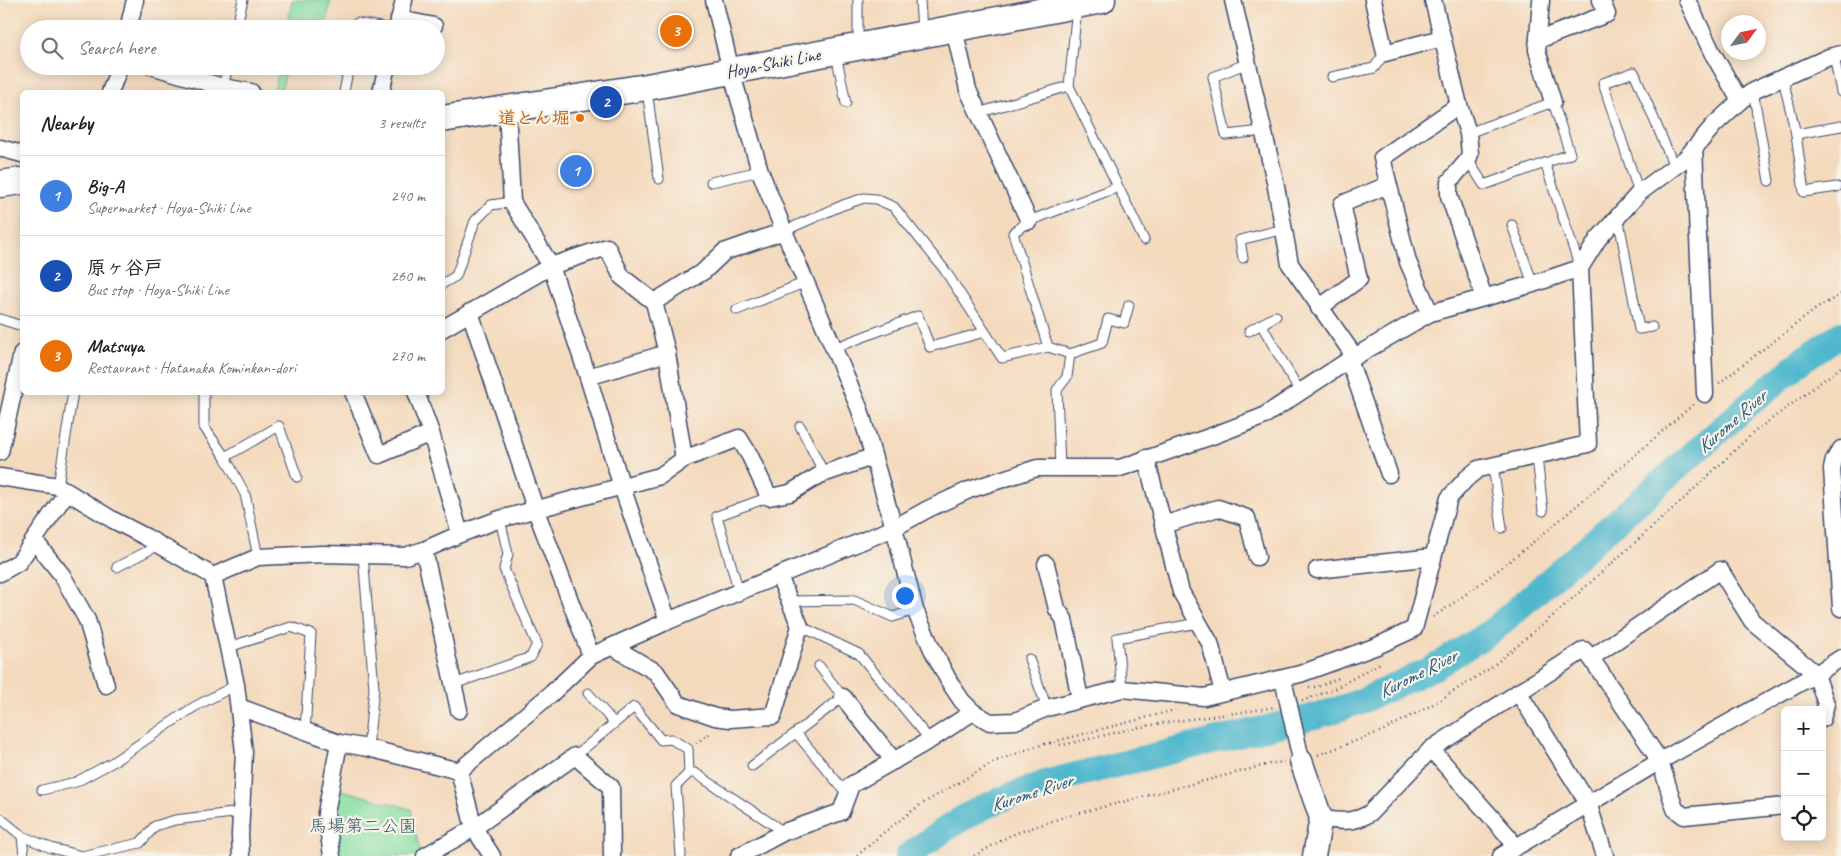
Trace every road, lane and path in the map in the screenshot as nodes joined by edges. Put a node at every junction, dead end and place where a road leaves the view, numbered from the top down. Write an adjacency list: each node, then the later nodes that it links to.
1 (135, 0): 14 (street)
2 (243, 0): 15 (lane)
3 (404, 0): 16 (street)
4 (714, 0): 25 (street)
5 (858, 0): 21 (lane)
6 (920, 0): 18 (lane)
7 (1233, 0): 24 (street)
8 (1373, 0): 22 (street)
9 (1433, 0): 19 (street)
10 (1541, 0): 20 (street)
11 (1601, 0): 20 (street)
12 (1688, 0): 42 (street)
13 (1090, 2): 17 (main road, Hoya-Shiki Line); 33 (lane)
14 (130, 20)
15 (238, 20)
16 (398, 20)
17 (954, 28): 18 (main road, Hoya-Shiki Line); 47 (street)
18 (922, 34): 21 (main road, Hoya-Shiki Line)
19 (1442, 38): 22 (street); 45 (street)
20 (1538, 40): 43 (street)
21 (847, 49): 25 (main road, Hoya-Shiki Line); 44 (lane)
22 (1384, 53): 31 (lane)
23 (1838, 55): 32 (street); 41 (lane)
24 (1248, 64): 50 (street); 50 (lane)
25 (731, 71): 35 (main road, Hoya-Shiki Line); 59 (street)
26 (117, 75): 36 (street)
27 (182, 75): 34 (street)
28 (226, 75): 34 (lane)
29 (347, 75): 38 (lane)
30 (384, 75): 39 (street)
31 (1332, 77)
32 (1783, 79): 40 (street); 52 (lane)
33 (1069, 86): 47 (lane); 66 (lane)
34 (224, 87): 37 (street)
35 (647, 87): 46 (main road, Hoya-Shiki Line); 60 (lane)
36 (111, 90)
37 (240, 90)
38 (344, 90)
39 (380, 90)
40 (1753, 90): 42 (street); 62 (lane)
41 (1841, 92)
42 (1740, 101): 54 (street)
43 (1553, 102): 51 (lane); 57 (lane)
44 (846, 103)
45 (1459, 105): 51 (street); 65 (street)
46 (507, 109): 48 (main road, Hoya-Shiki Line); 69 (street)
47 (978, 112): 71 (street)
48 (445, 119)
49 (1841, 126): 52 (lane)
50 (1263, 131): 73 (street)
51 (1468, 133): 56 (street)
52 (1796, 134): 67 (lane)
53 (0, 148): 55 (street)
54 (1694, 148): 58 (street); 107 (street)
55 (20, 153)
56 (1468, 160): 57 (lane); 83 (street)
57 (1545, 163): 78 (lane)
58 (1674, 166): 68 (street); 68 (lane)
59 (760, 171): 63 (lane); 74 (street)
60 (659, 179)
61 (20, 181): 64 (main road)
62 (1769, 181)
63 (711, 182)
64 (0, 184)
65 (1388, 185): 86 (street); 89 (street)
66 (1118, 187): 71 (lane); 75 (lane)
67 (1837, 187)
68 (1639, 193): 70 (street)
69 (512, 202): 77 (street); 79 (lane)
70 (1618, 216): 78 (street); 95 (lane)
71 (1029, 221): 98 (lane)
72 (1512, 225): 81 (lane)
73 (1284, 229): 76 (lane); 86 (street)
74 (784, 231): 80 (street); 84 (street); 97 (lane)
75 (1144, 240)
76 (1243, 258)
77 (551, 266): 84 (street); 88 (street); 105 (street)
78 (1580, 268): 81 (street); 118 (street)
79 (445, 282)
80 (806, 282): 87 (lane); 99 (street)
81 (1533, 284): 83 (street)
82 (1841, 294): 107 (path)
83 (1484, 297): 89 (street)
84 (654, 302): 100 (street)
85 (1129, 305): 101 (lane)
86 (1319, 308): 102 (street)
87 (737, 310)
88 (470, 312): 94 (street); 130 (street)
89 (1430, 313): 102 (street)
90 (1276, 316): 92 (lane)
91 (0, 319): 93 (lane)
92 (1261, 324): 96 (lane); 106 (lane)
93 (20, 325)
94 (445, 327)
95 (1652, 327)
96 (1249, 331)
97 (985, 332): 98 (lane); 99 (lane)
98 (1048, 347): 101 (lane)
99 (834, 348): 117 (street)
100 (667, 353): 105 (street); 120 (street)
101 (1070, 354): 122 (lane)
102 (1352, 359): 106 (street); 124 (street)
103 (20, 362): 115 (street)
104 (1841, 367): 192 (path)
105 (588, 377): 127 (street)
106 (1300, 392): 119 (street)
107 (1705, 394): 157 (path)
108 (73, 395): 128 (lane)
109 (206, 395): 116 (lane)
110 (354, 395): 113 (street)
111 (417, 395): 113 (street)
112 (800, 426): 123 (lane)
113 (431, 433): 136 (street)
114 (1841, 449): 152 (street)
115 (0, 452)
116 (225, 457): 126 (lane); 141 (lane)
117 (872, 457): 123 (street); 134 (street)
118 (1537, 457): 121 (street); 131 (lane)
119 (1146, 458): 122 (street); 133 (street)
120 (684, 459): 127 (street); 129 (street)
121 (1493, 466): 135 (lane); 143 (street)
122 (1060, 468): 134 (street)
123 (824, 473): 129 (street)
124 (1390, 474)
125 (0, 477): 128 (street)
126 (297, 477)
127 (622, 488): 130 (street); 154 (street)
128 (63, 489): 137 (street); 138 (street)
129 (769, 497): 150 (lane)
130 (535, 508): 132 (street); 160 (street)
131 (1543, 511)
132 (500, 519): 136 (street); 168 (lane)
133 (1163, 525): 142 (street); 155 (street)
134 (894, 528): 149 (street); 153 (street)
135 (1502, 528)
136 (460, 534): 139 (street)
137 (34, 540): 147 (street); 167 (street)
138 (159, 545): 145 (lane); 148 (street)
139 (424, 550): 140 (street); 168 (street)
140 (363, 555): 141 (street); 188 (lane)
141 (258, 557): 148 (street)
142 (1257, 557)
143 (1433, 557): 146 (street); 157 (street)
144 (1046, 564): 176 (street)
145 (117, 566)
146 (1317, 570)
147 (0, 572)
148 (213, 576): 158 (street)
149 (779, 576): 150 (street); 151 (street)
150 (739, 592): 154 (street)
151 (790, 601): 153 (lane); 156 (street)
152 (1841, 608)
153 (915, 610): 181 (street)
154 (668, 621): 159 (street)
155 (1198, 623): 170 (lane); 171 (street)
156 (800, 626): 182 (street); 186 (lane)
157 (1414, 629): 166 (street)
158 (229, 647): 169 (street); 184 (lane)
159 (613, 647): 160 (street); 182 (street)
160 (590, 656): 196 (street)
161 (1591, 658): 165 (street); 172 (street); 194 (street)
162 (1841, 658): 165 (street)
163 (1029, 659): 179 (lane)
164 (819, 666): 174 (lane)
165 (1816, 674): 177 (street); 194 (street)
166 (1284, 683): 171 (street); 192 (street, bridge)
167 (106, 684)
168 (454, 684): 180 (street)
169 (236, 685): 178 (street); 198 (lane)
170 (1122, 689): 175 (street); 176 (street)
171 (1223, 692): 175 (street)
172 (1518, 692): 190 (street); 200 (street)
173 (588, 693): 183 (lane)
174 (843, 697): 185 (lane); 193 (street)
175 (1204, 697): 217 (path)
176 (1080, 699): 179 (street)
177 (1825, 706)
178 (239, 707): 184 (street); 202 (street)
179 (1047, 708): 181 (street)
180 (460, 710)
181 (973, 712): 186 (street)
182 (730, 720): 189 (path)
183 (614, 723): 189 (lane); 191 (lane)
184 (305, 732): 187 (street)
185 (796, 733): 195 (lane); 199 (lane)
186 (930, 740): 193 (street)
187 (339, 743): 188 (street); 211 (street)
188 (368, 748): 196 (street)
189 (688, 749): 197 (lane)
190 (1431, 749): 204 (street); 208 (street)
191 (575, 756): 205 (street); 214 (street)
192 (1301, 758): 204 (street); 218 (path)
193 (894, 761): 199 (street)
194 (1660, 761): 200 (street); 201 (street)
195 (752, 766)
196 (459, 771): 205 (street)
197 (689, 773): 206 (lane); 215 (lane)
198 (42, 790)
199 (848, 795): 206 (street)
200 (1588, 803): 208 (street); 220 (street)
201 (1781, 806)
202 (241, 812): 207 (lane); 210 (street)
203 (0, 818): 207 (lane)
204 (1321, 818): 219 (street)
205 (474, 828): 212 (street); 213 (street)
206 (784, 832): 216 (street)
207 (22, 836): 209 (lane)
208 (1507, 852)
209 (24, 856)
210 (241, 856)
211 (332, 856)
212 (425, 856)
213 (492, 856)
214 (612, 856)
215 (681, 856)
216 (739, 856)
217 (856, 856)
218 (974, 856)
219 (1314, 856)
220 (1605, 856)

